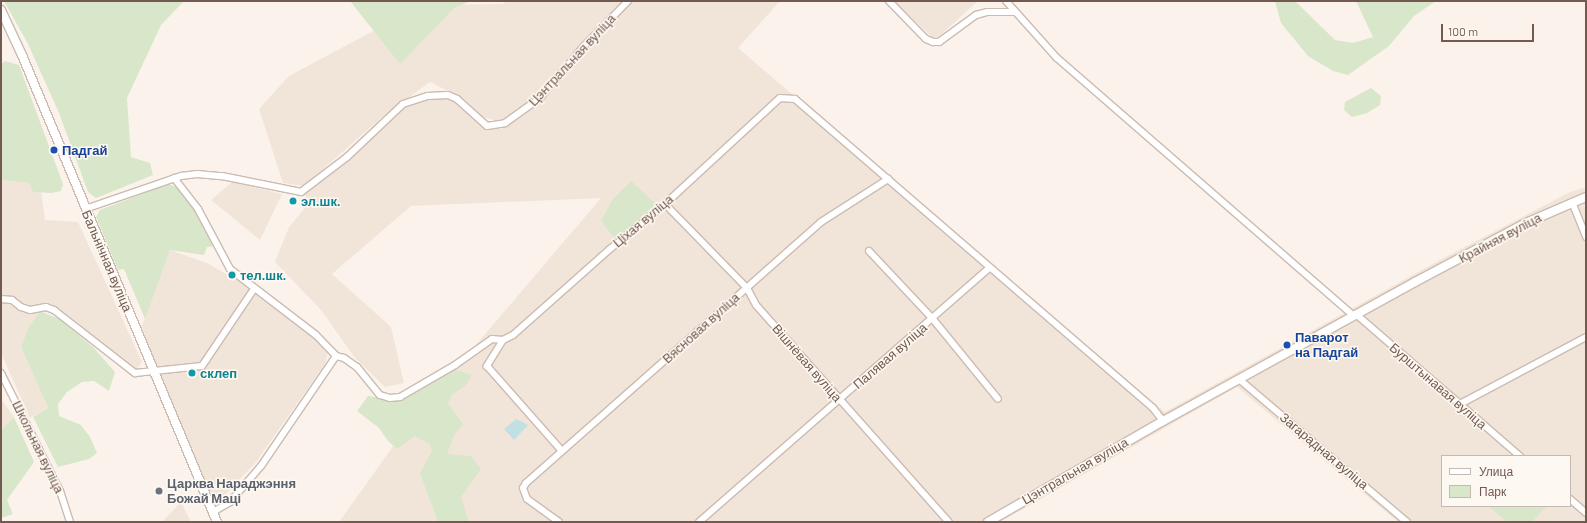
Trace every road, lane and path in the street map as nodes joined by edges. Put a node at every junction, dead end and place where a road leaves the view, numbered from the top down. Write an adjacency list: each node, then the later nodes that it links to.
1 (628, 1): 6 (street, Цэнтральная вуліца)
2 (889, 1): 5 (street)
3 (1006, 1): 5 (street, Бурштынавая вуліца)
4 (1, 10): 11 (street, Бальнічная вуліца)
5 (1013, 12): 18 (street, Бурштынавая вуліца)
6 (174, 178): 11 (street); 16 (street)
7 (888, 179): 10 (street, Ціхая вуліца); 14 (street); 15 (street, Вясновая вуліца)
8 (1586, 197): 9 (street, Крайняя вуліца)
9 (1572, 202): 12 (street); 18 (street, Крайняя вуліца)
10 (665, 204): 15 (street, Вішнёвая вуліца); 21 (street, Ціхая вуліца)
11 (85, 209): 23 (street, Бальнічная вуліца)
12 (1586, 237)
13 (869, 252): 19 (street)
14 (989, 268): 19 (street, Палявая вуліца); 29 (street)
15 (747, 288): 27 (street, Вішнёвая вуліца); 30 (street, Вясновая вуліца)
16 (254, 289): 22 (street); 23 (street)
17 (1, 299): 23 (street)
18 (1355, 315): 25 (street, Крайняя вуліца); 28 (street, Бурштынавая вуліца)
19 (932, 318): 26 (street); 27 (street, Палявая вуліца)
20 (1586, 337): 28 (street)
21 (503, 340): 22 (street); 30 (street)
22 (336, 356): 33 (street)
23 (153, 370): 33 (street, Бальнічная вуліца)
24 (1, 373): 35 (street, Школьная вуліца)
25 (1240, 380): 29 (street, Цэнтральная вуліца); 41 (street, Загарадная вуліца)
26 (998, 399)
27 (839, 400): 38 (street, Палявая вуліца); 39 (street, Вішнёвая вуліца)
28 (1460, 404): 31 (street, Бурштынавая вуліца)
29 (1163, 421): 40 (street, Цэнтральная вуліца)
30 (562, 451): 37 (street, Вясновая вуліца)
31 (1519, 455)
32 (1571, 500): 34 (street)
33 (213, 512): 36 (street, Бальнічная вуліца)
34 (1586, 513)
35 (70, 522)
36 (217, 522)
37 (559, 522)
38 (699, 522)
39 (949, 522)
40 (988, 522)
41 (1407, 522)

